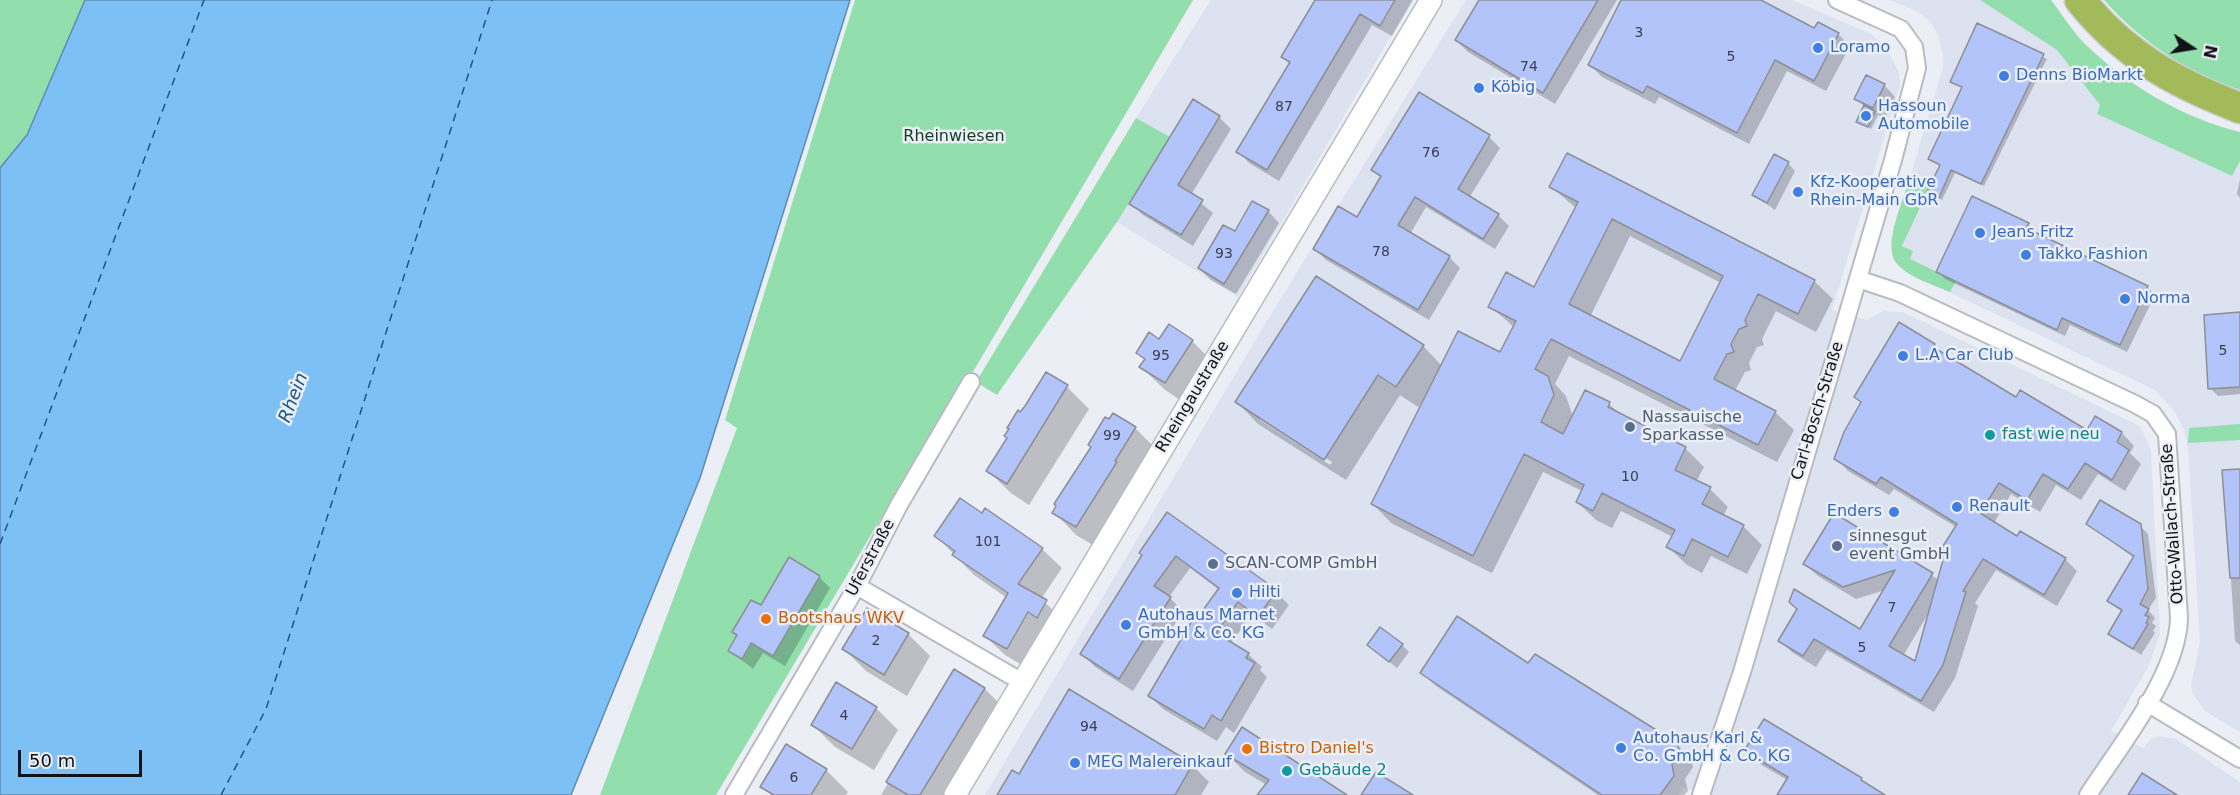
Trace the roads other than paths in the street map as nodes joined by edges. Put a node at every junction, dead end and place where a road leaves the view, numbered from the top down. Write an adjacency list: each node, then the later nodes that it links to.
1 (1431, 0): 8 (street, Rheingaustraße)
2 (1837, 0): 5 (street, Carl-Bosch-Straße)
3 (2080, 0): 4 (highway)
4 (2240, 108)
5 (1858, 279): 9 (street, Otto-Wallach-Straße); 13 (street, Carl-Bosch-Straße)
6 (971, 382): 7 (street, Uferstraße)
7 (856, 586): 8 (street); 11 (street, Uferstraße)
8 (1022, 682): 12 (street, Rheingaustraße)
9 (2147, 703): 10 (street); 14 (street, Otto-Wallach-Straße)
10 (2240, 759)
11 (734, 795)
12 (955, 795)
13 (1701, 795)
14 (2088, 795)

